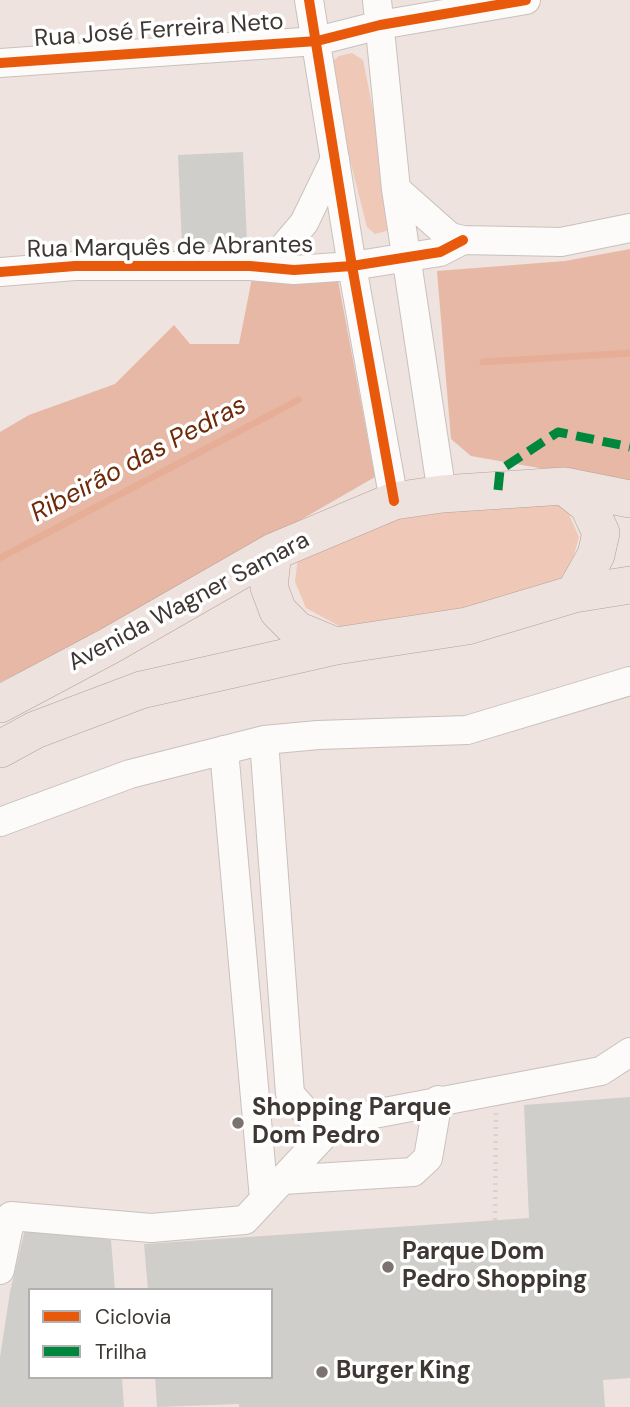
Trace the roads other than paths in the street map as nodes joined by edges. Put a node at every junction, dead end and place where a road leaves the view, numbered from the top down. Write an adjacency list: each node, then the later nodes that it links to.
1 (309, 0): 4 (street)
2 (526, 0): 3 (street, Rua José Ferreira Neto)
3 (378, 13): 4 (street, Rua José Ferreira Neto); 7 (street)
4 (317, 41): 5 (street, Rua José Ferreira Neto); 6 (street)
5 (0, 63)
6 (335, 159): 11 (street); 12 (street)
7 (396, 189): 9 (street); 10 (street)
8 (630, 228): 9 (street, Rua Marquês de Abrantes)
9 (456, 238): 10 (street, Rua Marquês de Abrantes)
10 (405, 248): 11 (street, Rua Marquês de Abrantes); 15 (street)
11 (351, 256): 12 (street, Rua Marquês de Abrantes); 17 (street)
12 (262, 262): 13 (street, Rua Marquês de Abrantes)
13 (0, 272)
14 (564, 486): 15 (main road, Avenida Wagner Samara); 16 (main road, Avenida Wagner Samara); 20 (main road)
15 (442, 494): 17 (main road, Avenida Wagner Samara)
16 (630, 499)
17 (394, 501): 18 (main road, Avenida Wagner Samara)
18 (273, 552): 21 (main road); 23 (main road, Avenida Wagner Samara)
19 (630, 585): 20 (main road, Avenida Wagner Samara)
20 (574, 594): 21 (main road, Avenida Wagner Samara)
21 (336, 646): 25 (main road, Avenida Wagner Samara)
22 (630, 681): 24 (street)
23 (0, 704)
24 (264, 740): 26 (street); 30 (street)
25 (0, 750)
26 (224, 750): 27 (street); 31 (street)
27 (0, 822)
28 (630, 1052): 29 (street)
29 (438, 1100): 30 (street); 31 (street)
30 (325, 1133): 31 (street)
31 (273, 1189): 32 (street)
32 (6, 1216): 33 (street)
33 (0, 1270)

